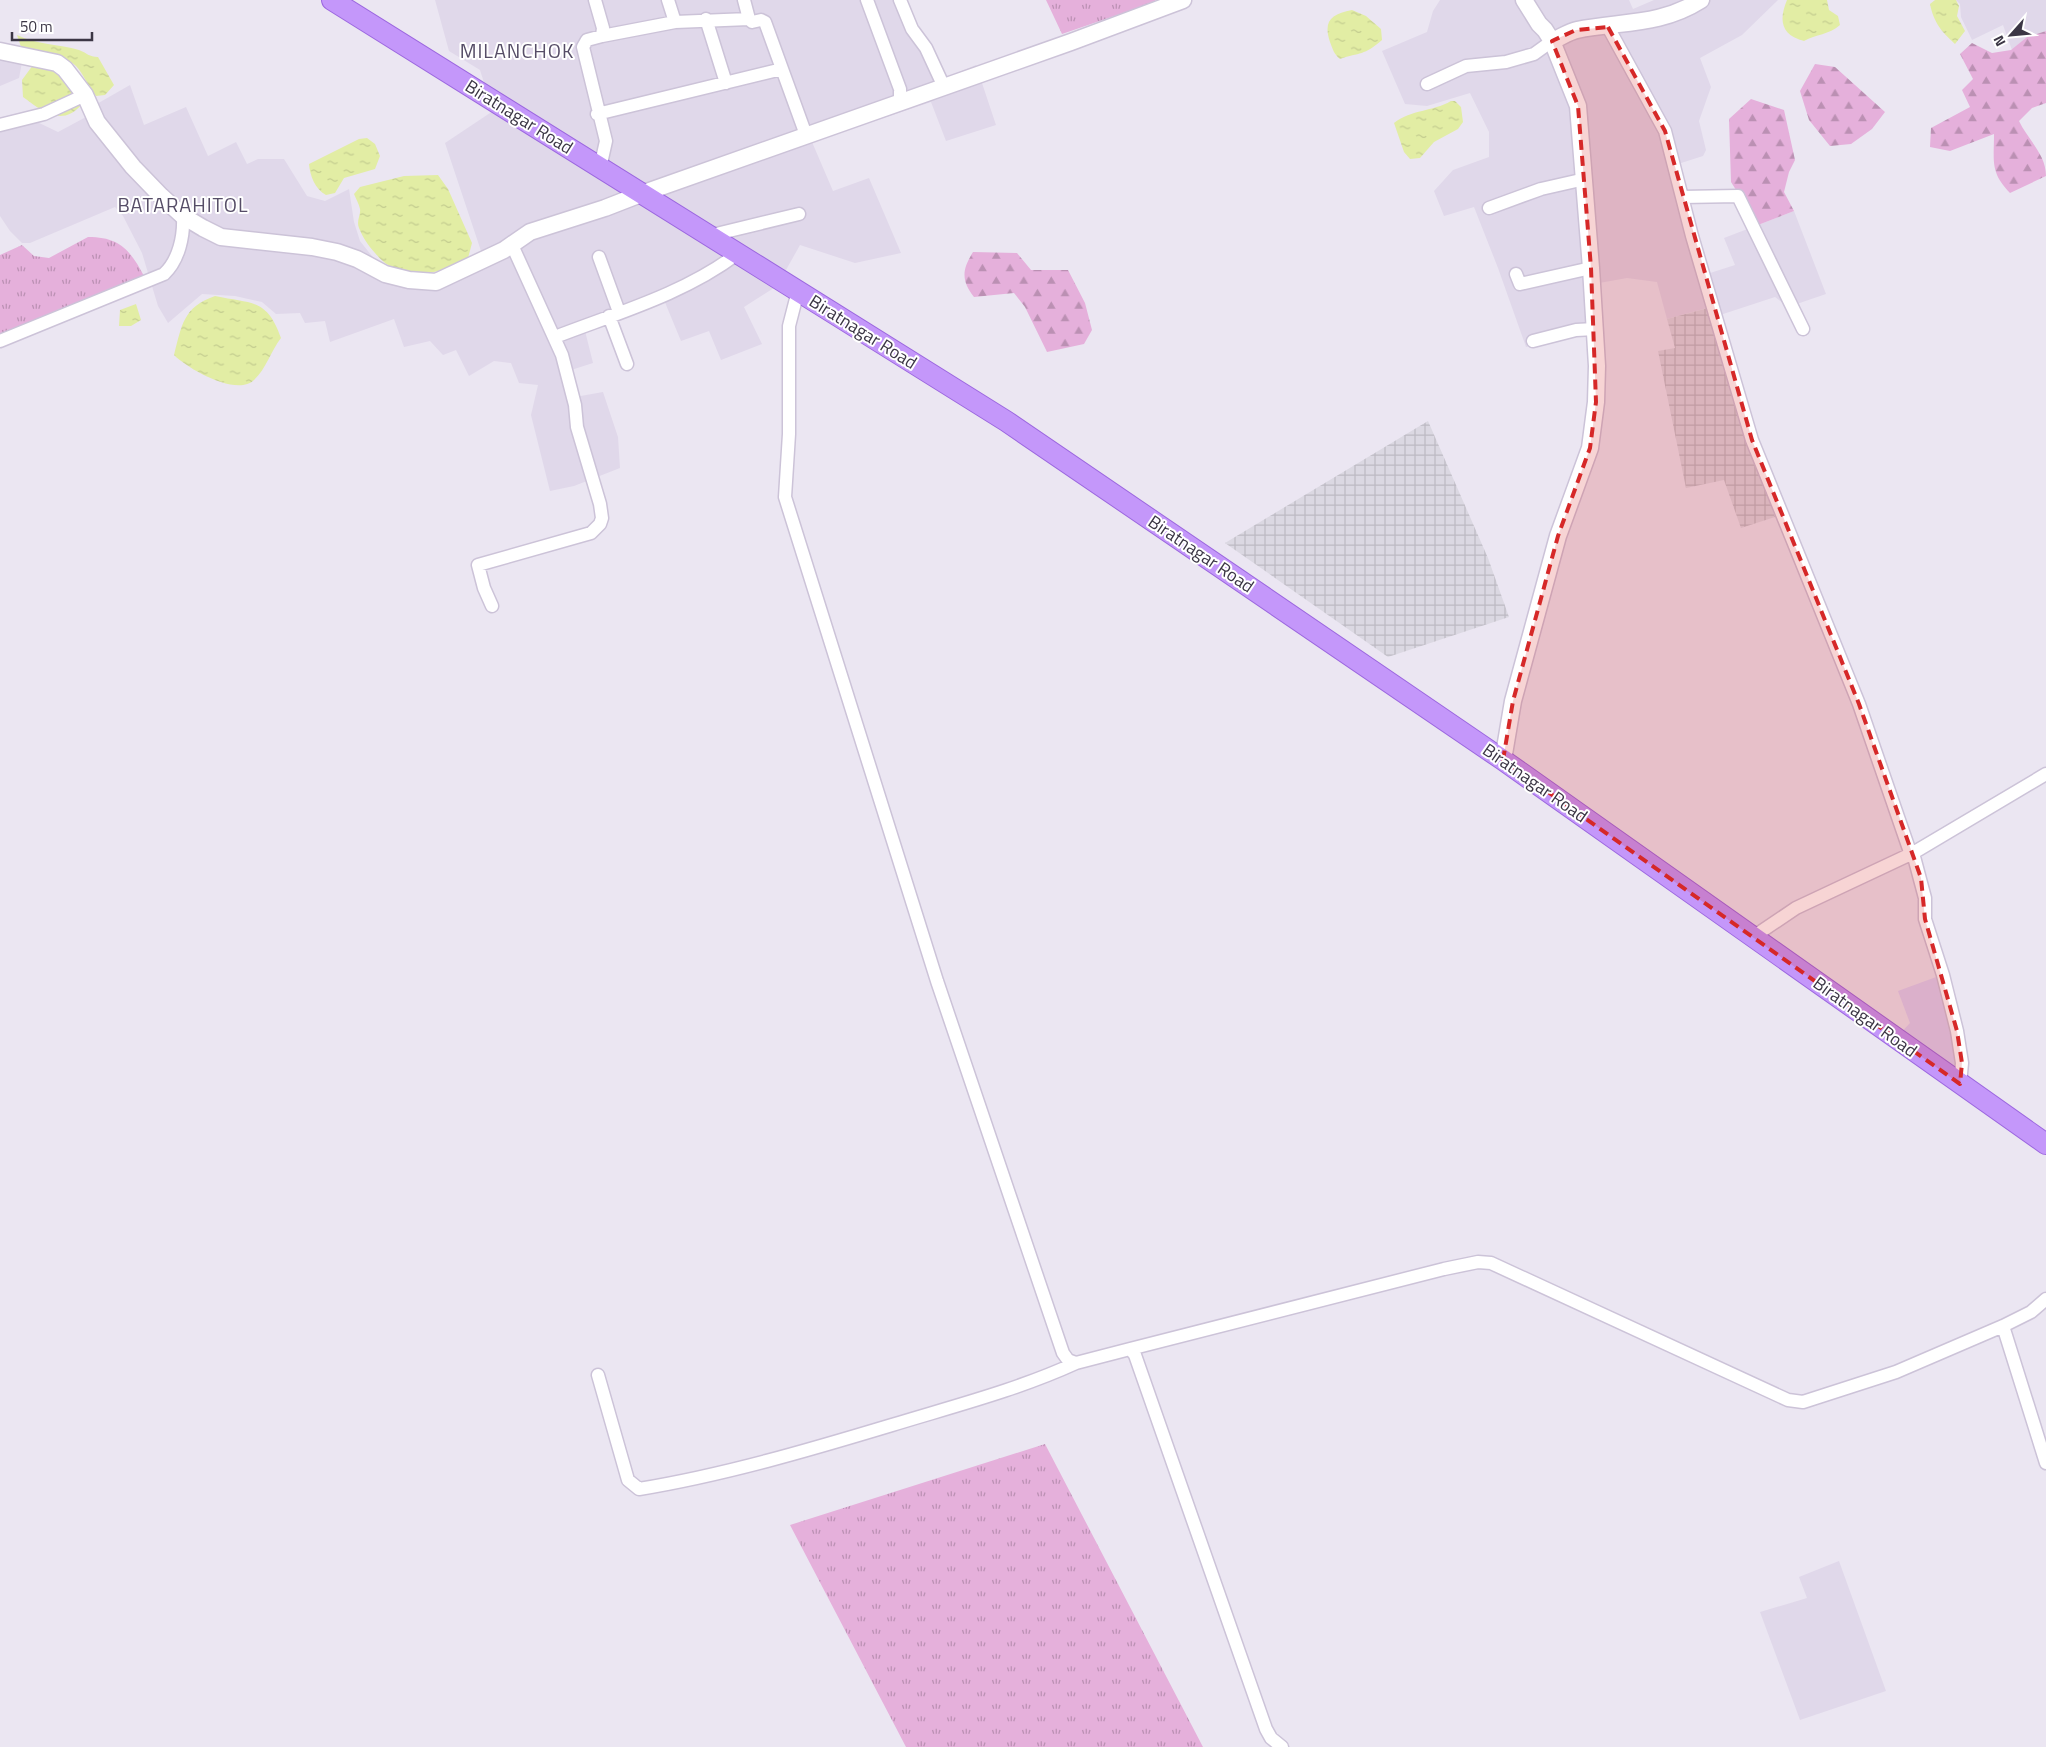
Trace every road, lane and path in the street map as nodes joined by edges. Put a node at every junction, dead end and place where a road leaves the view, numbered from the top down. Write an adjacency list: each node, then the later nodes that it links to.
1 (332, 0): 26 (main road, Biratnagar Road)
2 (595, 0): 14 (street)
3 (668, 0): 12 (street)
4 (744, 0): 11 (street)
5 (867, 0): 22 (street)
6 (900, 0): 20 (street)
7 (1183, 0): 20 (street)
8 (1524, 0): 15 (street)
9 (1700, 0): 13 (street)
10 (706, 19): 11 (street); 12 (street); 18 (street)
11 (749, 19): 17 (street)
12 (675, 22): 14 (street)
13 (1608, 27): 15 (street); 29 (street)
14 (602, 36): 23 (street)
15 (1552, 41): 19 (street); 27 (street)
16 (0, 50): 21 (street)
17 (782, 69): 18 (street); 25 (street)
18 (726, 83): 23 (street)
19 (1427, 84)
20 (944, 87): 22 (street)
21 (85, 95): 24 (street); 32 (street)
22 (900, 102): 25 (street)
23 (598, 114): 26 (street)
24 (0, 125)
25 (806, 135): 28 (street)
26 (600, 168): 28 (main road, Biratnagar Road)
27 (1585, 179): 30 (street); 37 (street)
28 (641, 194): 33 (main road, Biratnagar Road); 34 (street)
29 (1682, 197): 42 (street); 50 (street)
30 (1489, 208)
31 (799, 214): 33 (street)
32 (183, 216): 34 (street); 45 (street)
33 (708, 236): 35 (main road, Biratnagar Road)
34 (512, 245): 43 (street)
35 (737, 254): 39 (main road, Biratnagar Road); 40 (street)
36 (598, 257): 40 (street)
37 (1591, 268): 38 (street); 41 (street)
38 (1516, 274)
39 (798, 291): 48 (main road, Biratnagar Road); 57 (street)
40 (614, 314): 43 (street); 46 (street)
41 (1595, 329): 44 (street); 48 (street)
42 (1802, 329)
43 (555, 337): 47 (street)
44 (1532, 341)
45 (0, 342)
46 (627, 364)
47 (492, 606)
48 (1502, 760): 51 (main road, Biratnagar Road)
49 (2046, 774): 50 (street)
50 (1913, 853): 51 (street); 52 (street)
51 (1753, 937): 52 (main road, Biratnagar Road)
52 (1960, 1084): 53 (main road, Biratnagar Road)
53 (2046, 1144)
54 (2046, 1299): 55 (street)
55 (2004, 1326): 56 (street); 59 (street)
56 (1130, 1349): 57 (street); 60 (street)
57 (1076, 1363): 58 (street)
58 (598, 1374)
59 (2046, 1464)
60 (1282, 1747)

